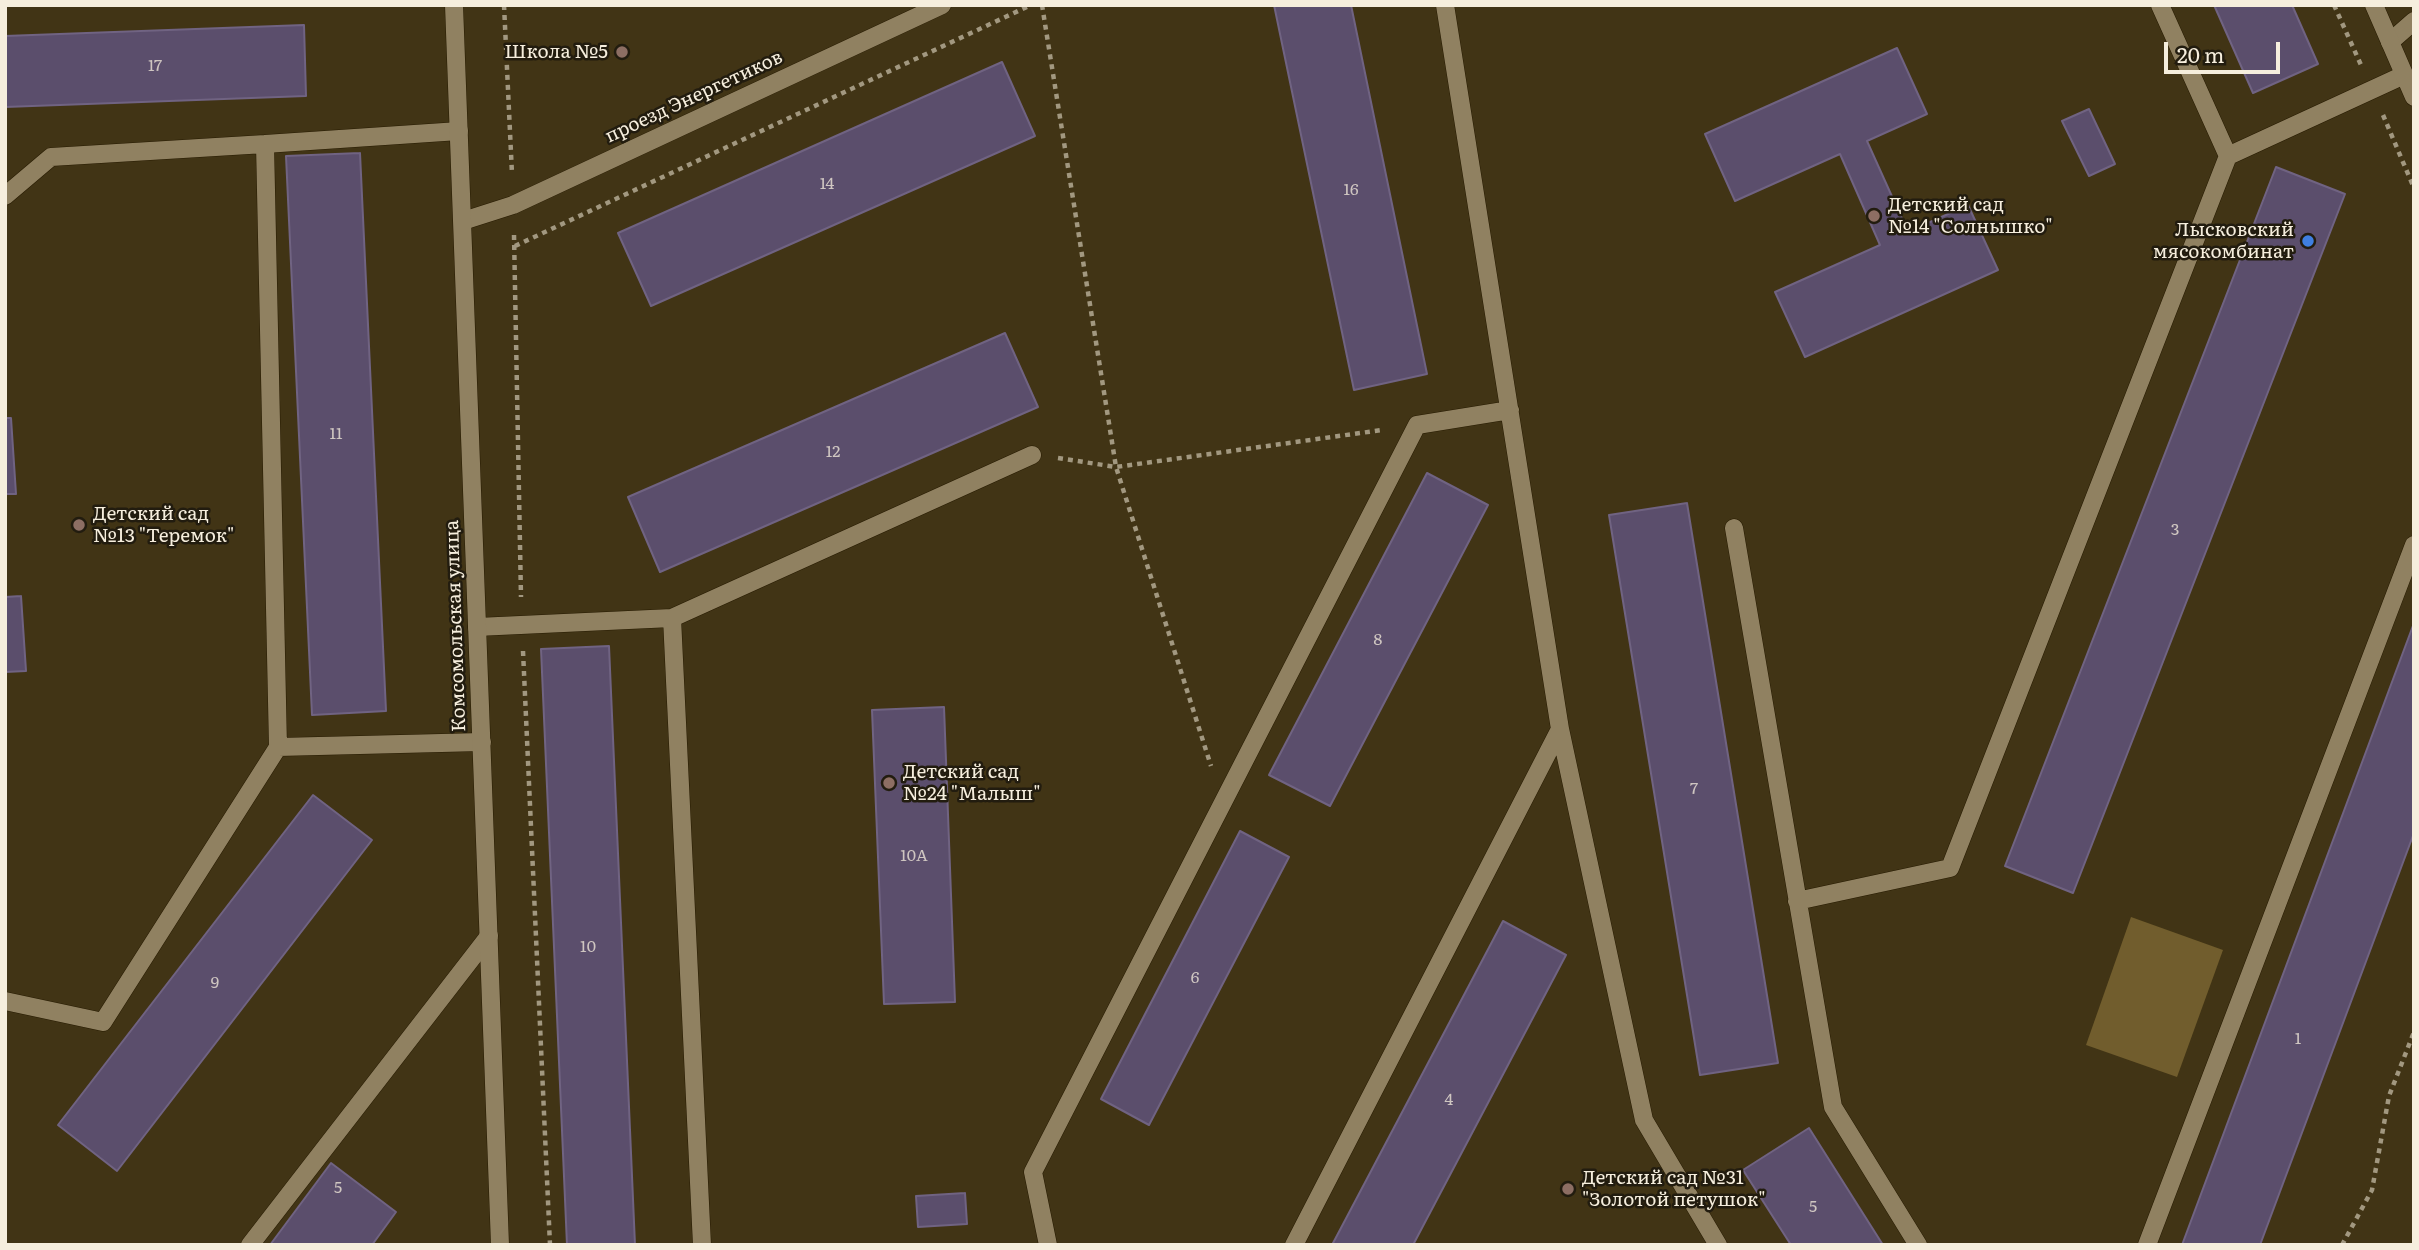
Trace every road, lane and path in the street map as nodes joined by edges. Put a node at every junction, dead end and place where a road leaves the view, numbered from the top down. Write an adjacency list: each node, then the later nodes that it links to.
1 (454, 5): 12 (street, Комсомольская улица)
2 (942, 5): 16 (street, проезд Энергетиков)
3 (1031, 5): 17 (path)
4 (1042, 5): 21 (path)
5 (1444, 5): 18 (street)
6 (2161, 5): 14 (street)
7 (2374, 5): 9 (street)
8 (2414, 21): 9 (street)
9 (2390, 42): 10 (street)
10 (2404, 75): 11 (street); 14 (street)
11 (2414, 97)
12 (459, 131): 13 (street); 16 (street, Комсомольская улица)
13 (265, 144): 15 (street); 28 (street)
14 (2228, 156): 30 (street)
15 (5, 196)
16 (463, 221): 25 (street, Комсомольская улица)
17 (514, 246)
18 (1510, 410): 19 (street); 26 (street)
19 (1417, 425): 21 (path); 29 (street)
20 (1032, 455): 21 (path); 24 (street)
21 (1116, 467): 29 (path)
22 (1734, 528): 30 (street)
23 (2414, 545): 41 (street)
24 (672, 618): 25 (street); 36 (street)
25 (477, 626): 27 (street, Комсомольская улица)
26 (1560, 729): 38 (street); 39 (street)
27 (482, 742): 28 (street); 31 (street, Комсомольская улица)
28 (278, 747): 32 (street)
29 (1223, 803): 37 (street)
30 (1797, 901): 40 (street)
31 (489, 936): 34 (street); 35 (street, Комсомольская улица)
32 (5, 1001)
33 (2414, 1032): 42 (path)
34 (250, 1245)
35 (500, 1245)
36 (702, 1245)
37 (1048, 1245)
38 (1294, 1245)
39 (1718, 1245)
40 (1918, 1245)
41 (2147, 1245)
42 (2342, 1245)

